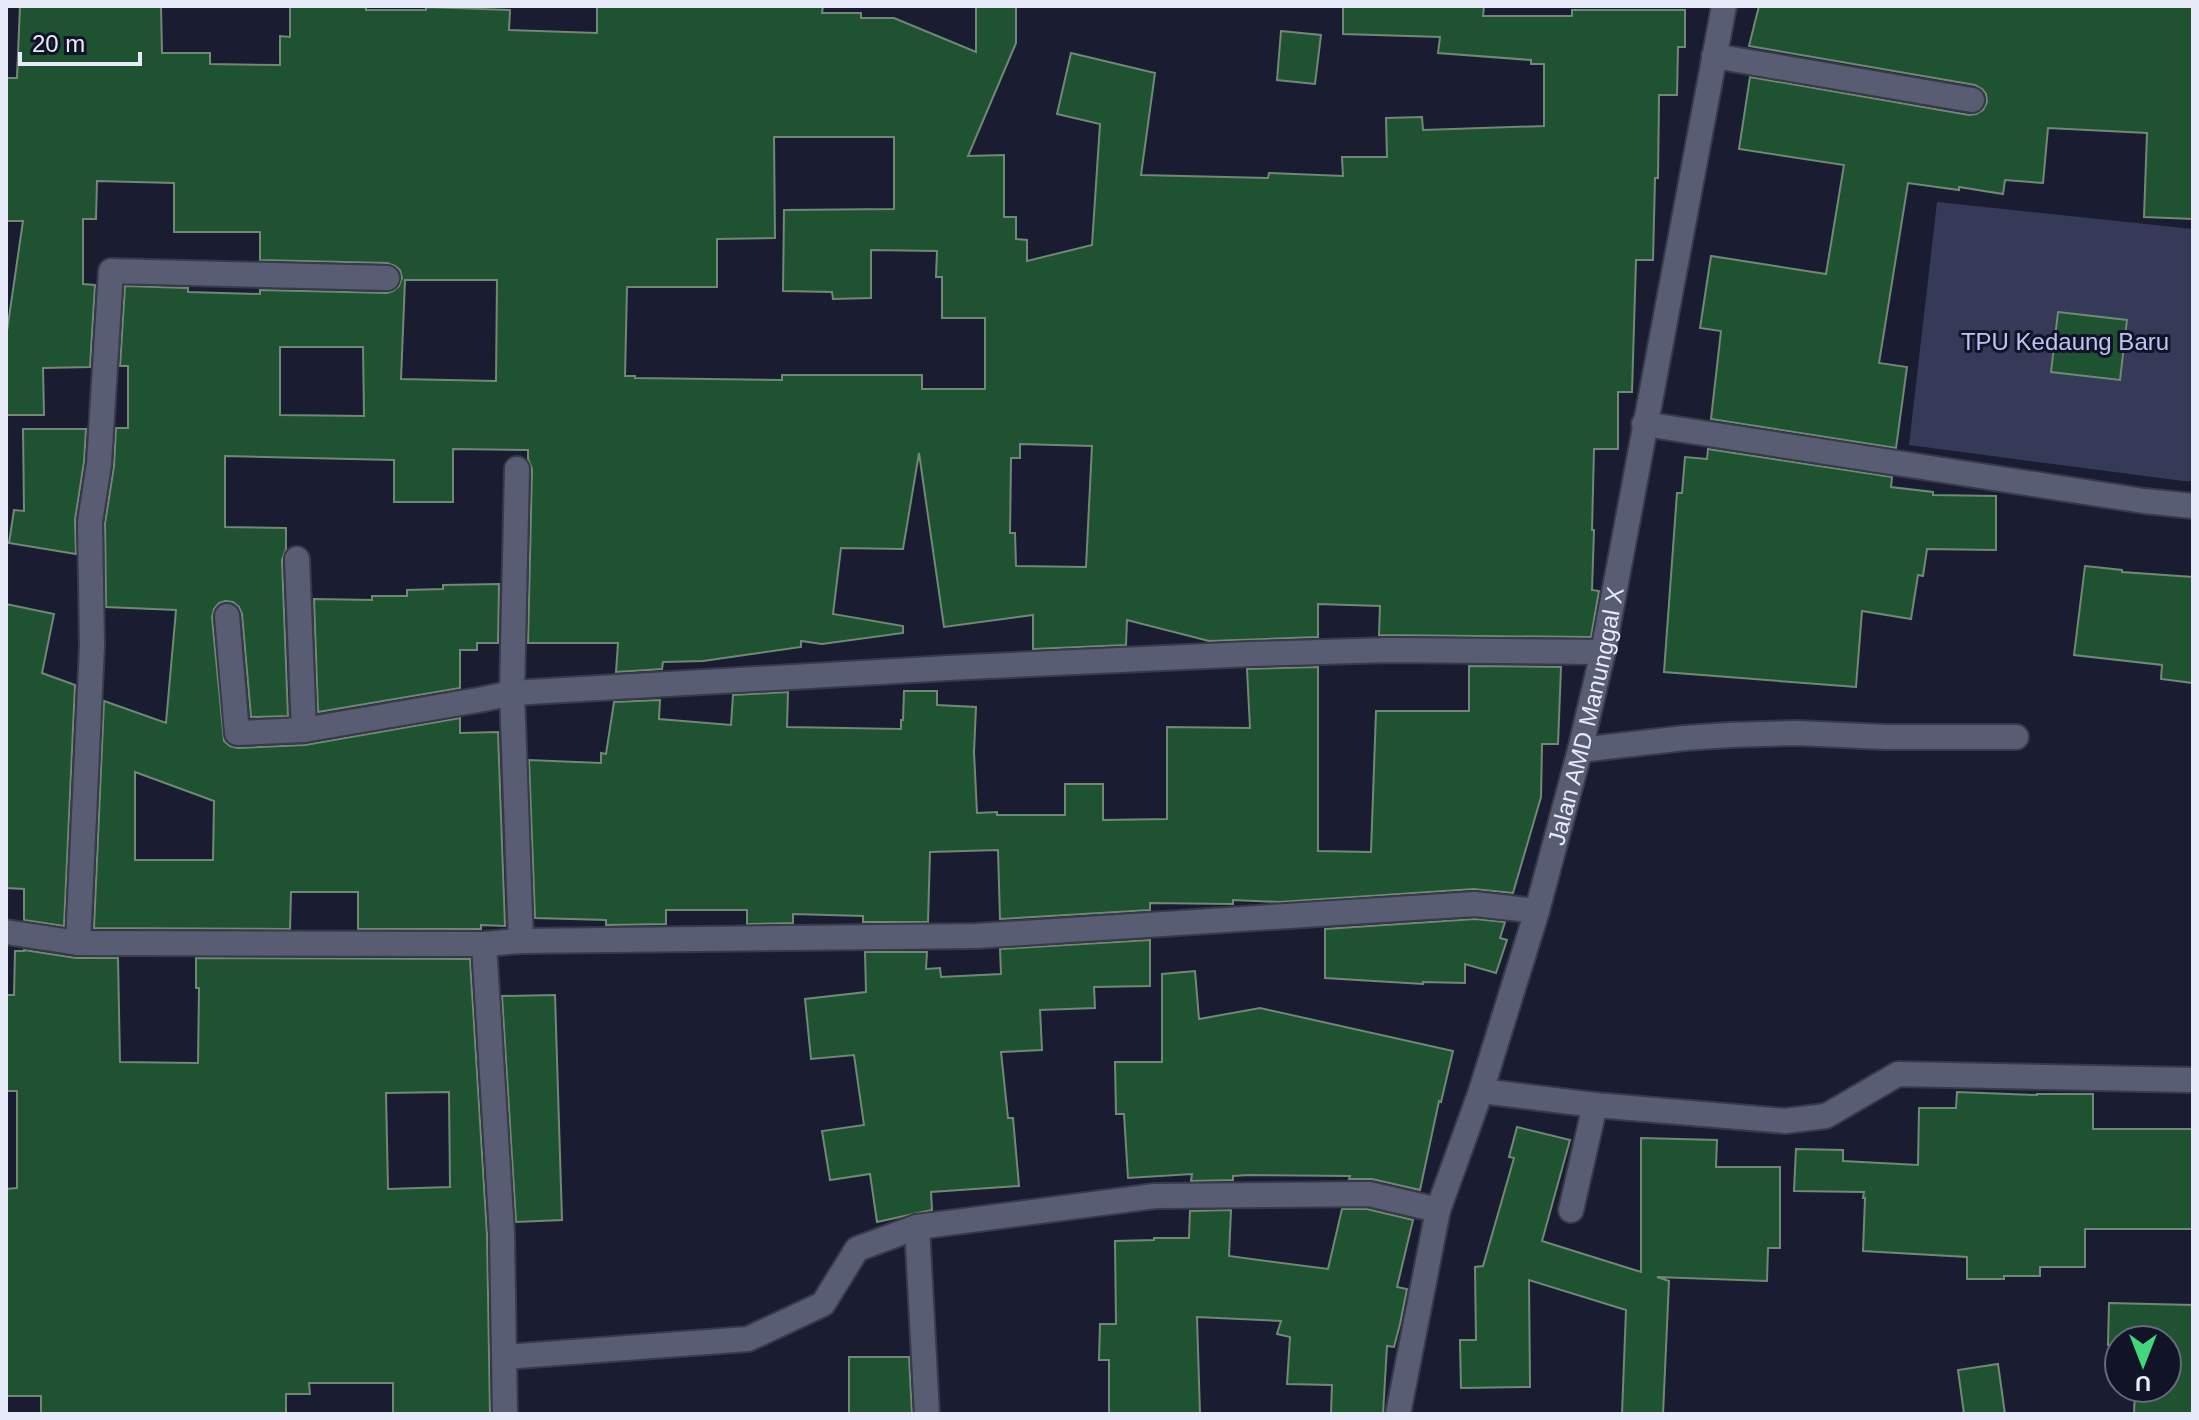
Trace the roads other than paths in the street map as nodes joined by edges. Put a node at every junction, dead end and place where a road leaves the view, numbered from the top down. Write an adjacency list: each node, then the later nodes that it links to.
1 (1724, 6): 2 (street, Jalan AMD Manunggal X)
2 (1714, 56): 3 (street); 5 (street, Jalan AMD Manunggal X)
3 (1972, 100)
4 (387, 278): 18 (street)
5 (1644, 424): 7 (street); 10 (street, Jalan AMD Manunggal X)
6 (517, 469): 11 (street)
7 (2193, 506)
8 (297, 559): 12 (street)
9 (227, 616): 12 (street)
10 (1603, 652): 11 (street); 14 (street, Jalan AMD Manunggal X)
11 (512, 693): 12 (street); 17 (street)
12 (304, 730)
13 (2016, 737): 14 (street)
14 (1580, 750): 15 (street, Jalan AMD Manunggal X)
15 (1537, 911): 17 (street); 21 (street, Jalan AMD Manunggal X)
16 (6, 932): 18 (street)
17 (521, 941): 19 (street)
18 (78, 943): 19 (street)
19 (484, 944): 26 (street)
20 (2193, 1080): 22 (street)
21 (1481, 1091): 22 (street); 23 (street, Jalan AMD Manunggal X)
22 (1595, 1105): 24 (street)
23 (1438, 1210): 25 (street); 29 (street, Jalan AMD Manunggal X)
24 (1571, 1210)
25 (917, 1227): 26 (street); 28 (street)
26 (505, 1357): 27 (street)
27 (505, 1414)
28 (927, 1414)
29 (1398, 1414)

